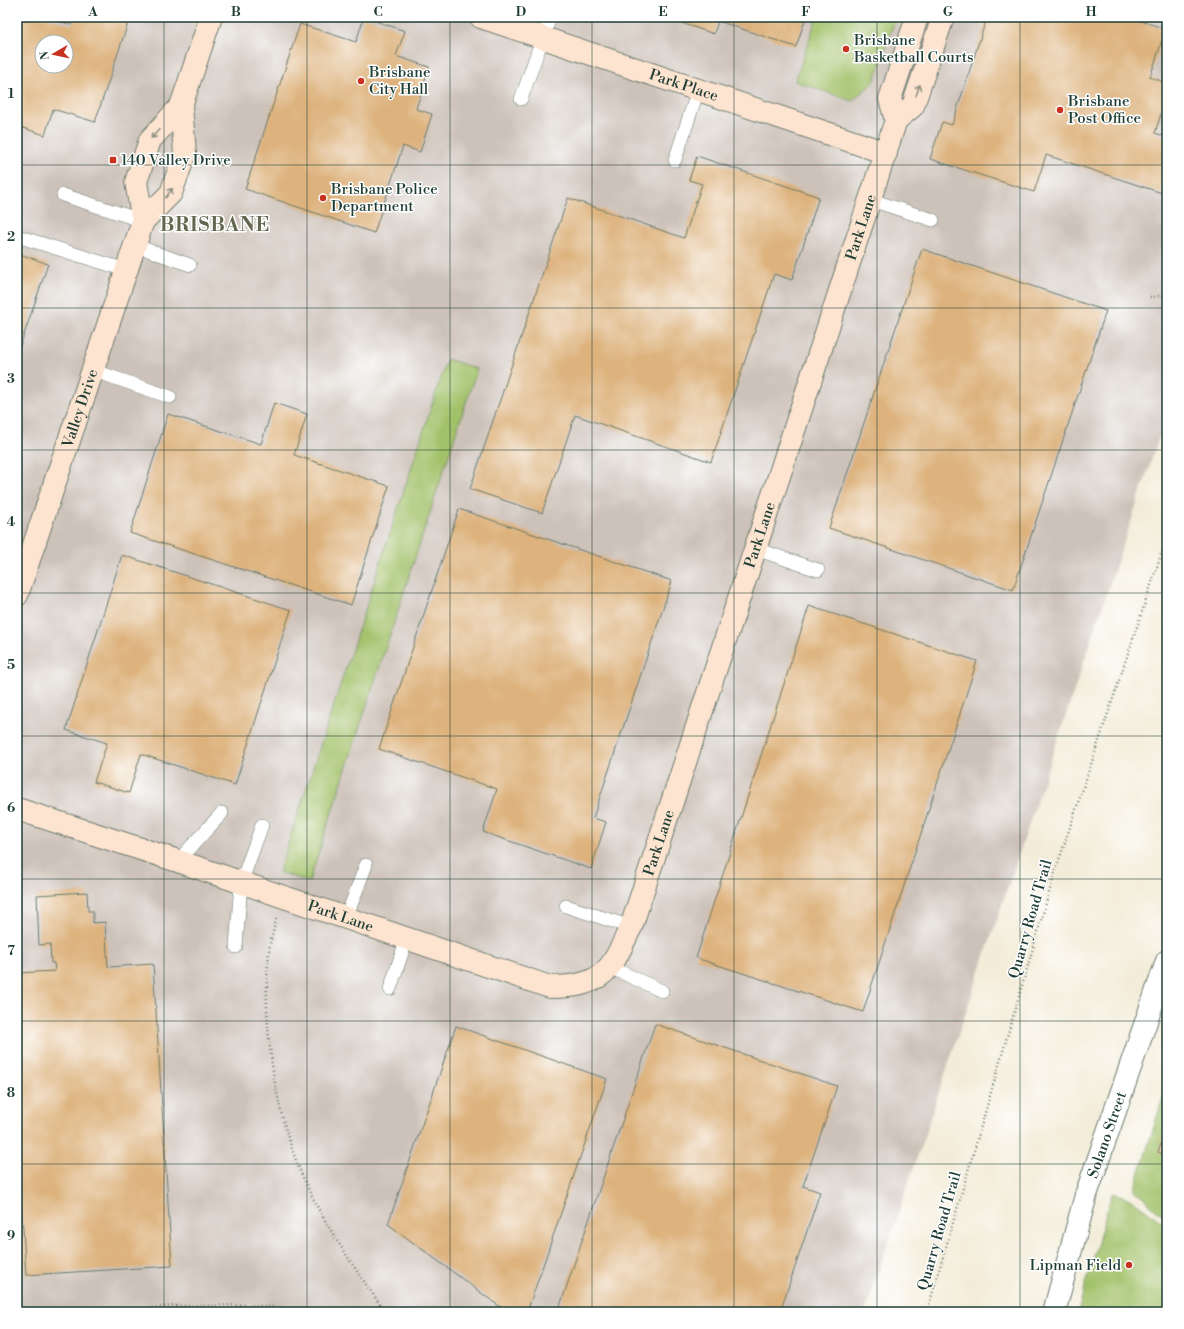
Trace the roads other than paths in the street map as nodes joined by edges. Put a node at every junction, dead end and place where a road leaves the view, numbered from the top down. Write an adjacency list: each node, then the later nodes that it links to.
1 (210, 17): 9 (street, Valley Drive)
2 (481, 17): 6 (street, Park Place)
3 (550, 17): 6 (lane)
4 (917, 17): 10 (street)
5 (943, 17): 10 (street, one-way to 5)
6 (542, 38): 7 (street, Park Place); 8 (lane)
7 (698, 90): 11 (street, Park Place); 12 (lane)
8 (521, 99)
9 (182, 106): 16 (street, Valley Drive, one-way to 9); 16 (street, Valley Drive, one-way to 16)
10 (896, 120): 11 (street, Park Lane)
11 (886, 153): 14 (street, Park Lane)
12 (675, 160)
13 (63, 196): 16 (lane)
14 (871, 200): 15 (lane); 23 (street, Park Lane)
15 (933, 220)
16 (142, 221): 18 (street, Valley Drive)
17 (17, 236): 20 (lane)
18 (134, 245): 19 (lane); 20 (street, Valley Drive)
19 (190, 265)
20 (126, 270): 21 (street, Valley Drive)
21 (92, 370): 22 (lane); 24 (street, Valley Drive)
22 (170, 398)
23 (756, 549): 25 (lane); 35 (street, Park Lane)
24 (23, 556): 26 (street, Valley Drive)
25 (818, 570)
26 (17, 594)
27 (17, 809): 30 (street, Park Lane)
28 (222, 813): 30 (lane)
29 (262, 825): 32 (lane)
30 (178, 861): 32 (street, Park Lane)
31 (366, 865): 34 (lane)
32 (242, 883): 34 (street, Park Lane); 37 (lane)
33 (566, 906): 35 (lane)
34 (346, 918): 36 (street, Park Lane)
35 (631, 927): 39 (street, Park Lane)
36 (407, 938): 39 (street, Park Lane); 40 (lane)
37 (236, 947)
38 (1167, 960): 42 (street, Solano Street)
39 (610, 967): 41 (lane)
40 (390, 989)
41 (662, 992)
42 (1054, 1312)

